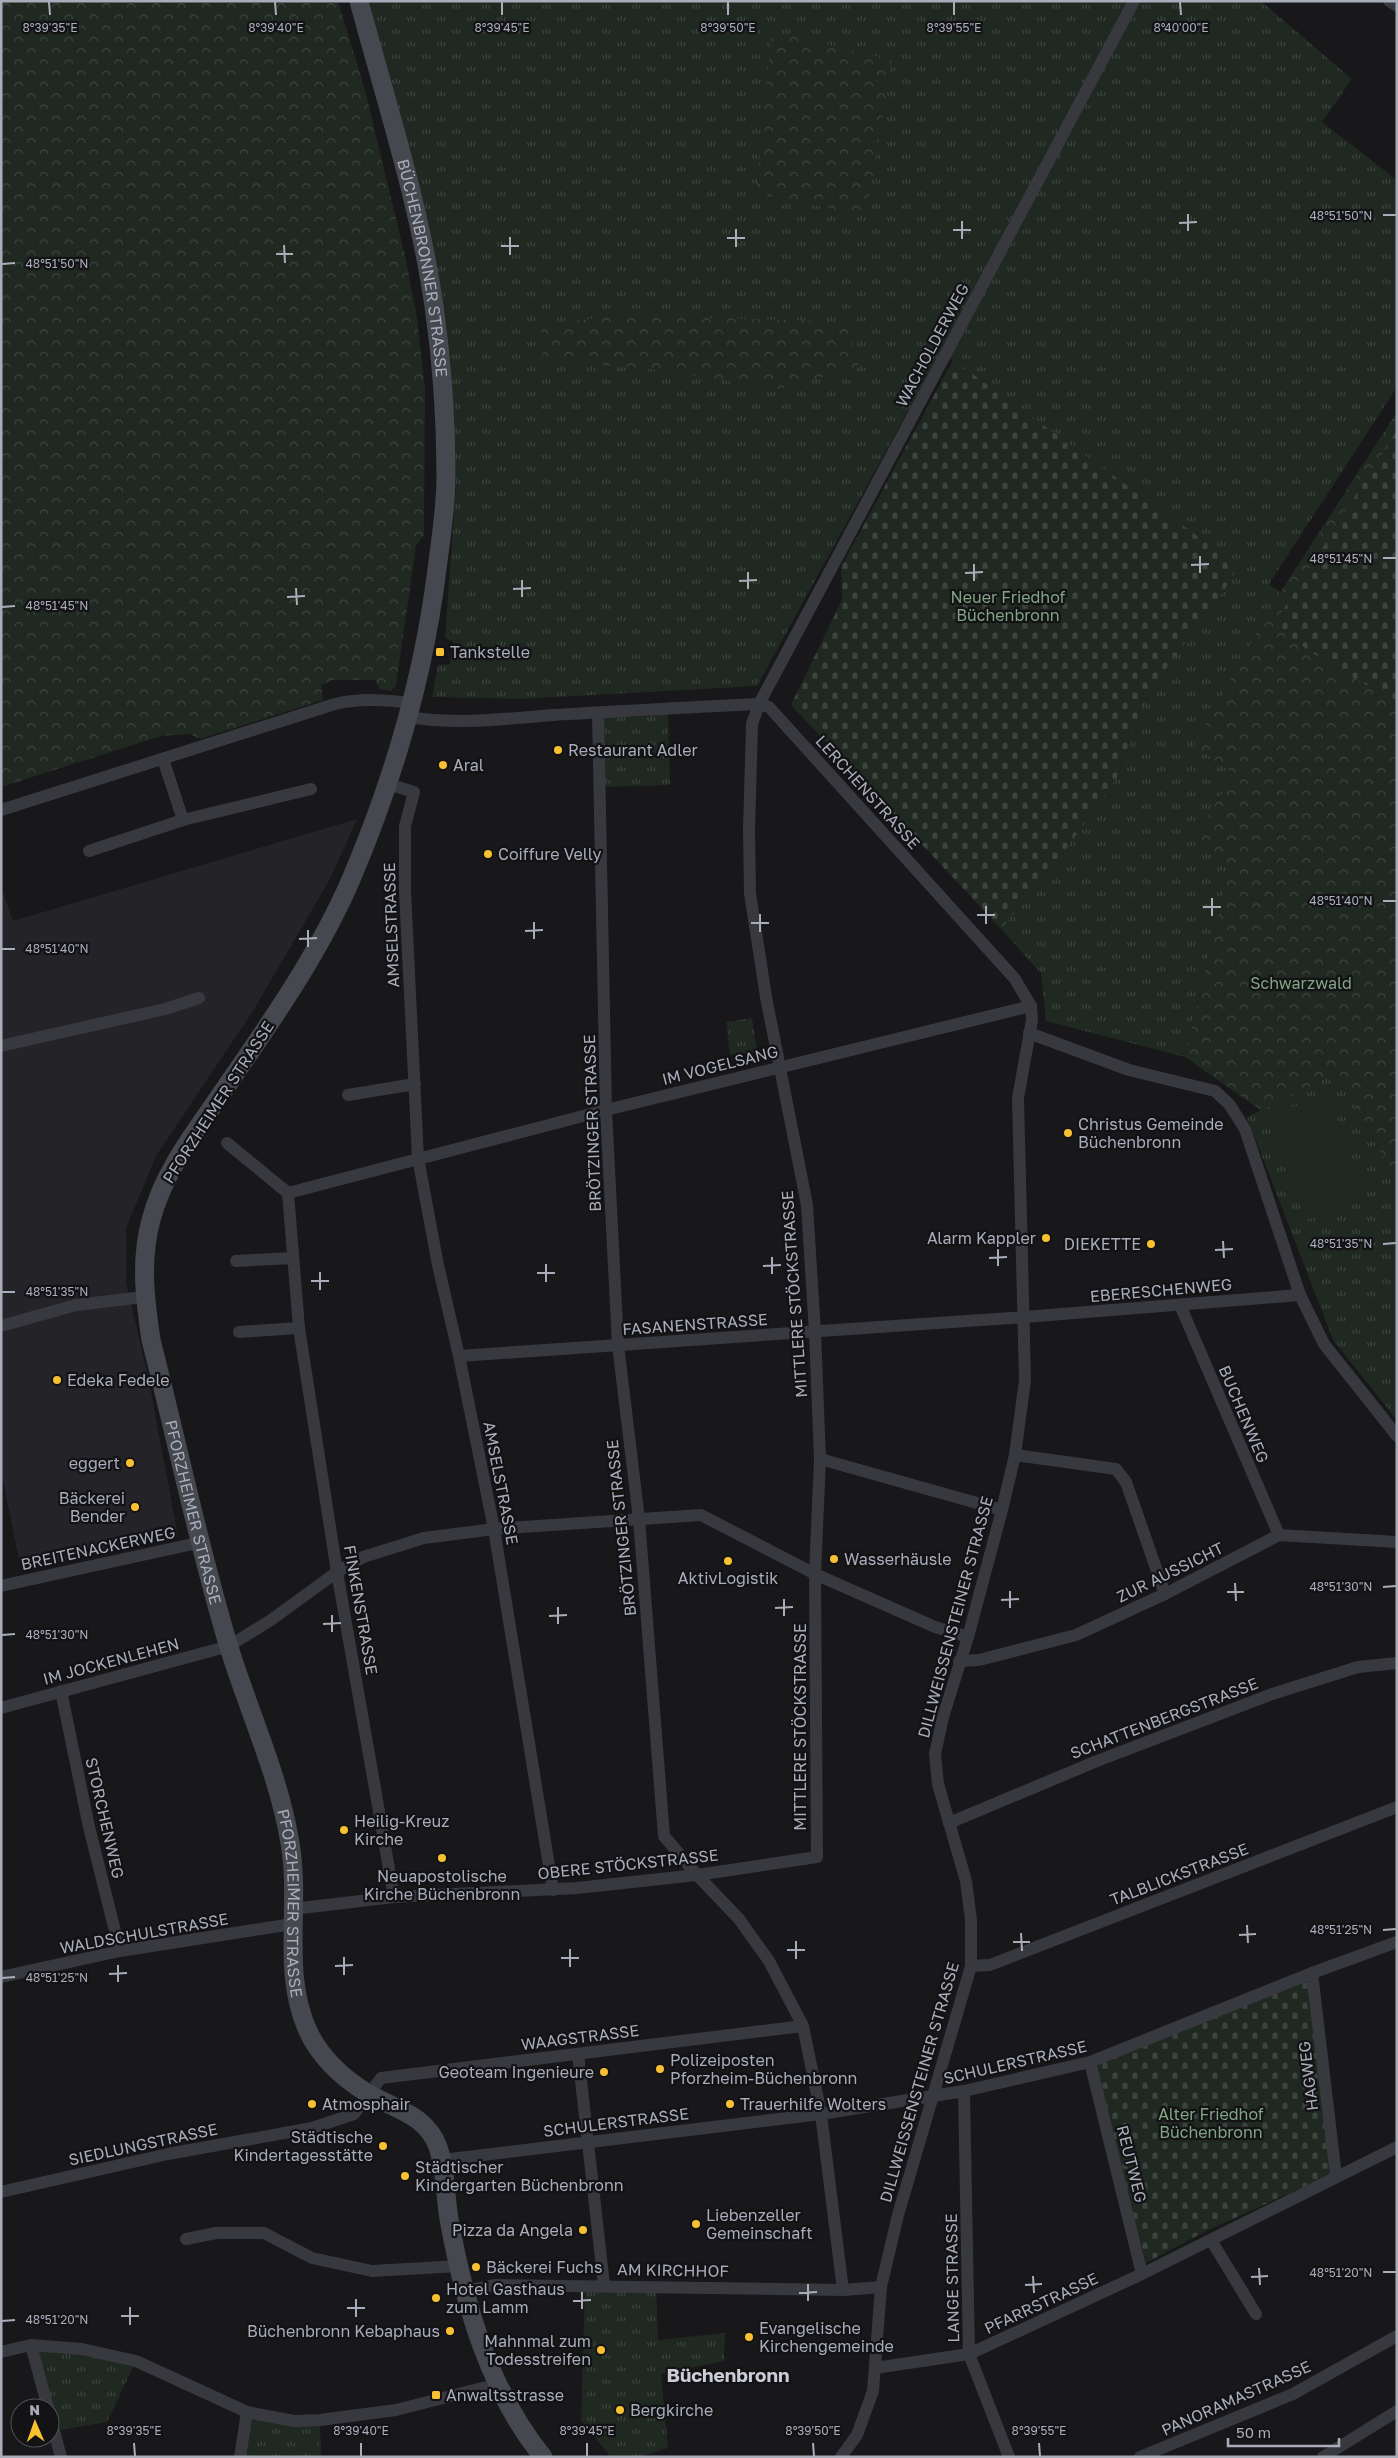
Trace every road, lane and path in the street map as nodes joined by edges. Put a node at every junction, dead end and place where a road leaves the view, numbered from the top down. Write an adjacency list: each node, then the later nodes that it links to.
1 (359, 1): 5 (main road, BÜCHENBRONNER STRASSE)
2 (1134, 1): 6 (street, WACHOLDERWEG)
3 (1389, 1): 4 (street)
4 (1397, 6)
5 (441, 541): 7 (main road, PFORZHEIMER STRASSE)
6 (759, 704): 8 (street); 16 (street, LERCHENSTRASSE); 19 (street, MITTLERE STÖCKSTRASSE)
7 (411, 710): 8 (street); 9 (street); 10 (main road, PFORZHEIMER STRASSE)
8 (598, 713): 22 (street, BRÖTZINGER STRASSE)
9 (163, 759): 12 (street); 13 (street)
10 (388, 784): 20 (street, AMSELSTRASSE); 29 (main road, PFORZHEIMER STRASSE)
11 (311, 790): 13 (street)
12 (1, 810)
13 (183, 820): 14 (street)
14 (89, 851)
15 (199, 998): 18 (street)
16 (1031, 1006): 17 (street); 19 (street, IM VOGELSANG)
17 (1030, 1033): 28 (street); 31 (street, DILLWEISSENSTEINER STRASSE)
18 (1, 1046)
19 (780, 1066): 22 (street, IM VOGELSANG); 35 (street, MITTLERE STÖCKSTRASSE)
20 (414, 1084): 21 (street); 24 (street, AMSELSTRASSE)
21 (348, 1094)
22 (606, 1110): 24 (street, IM VOGELSANG); 36 (street, BRÖTZINGER STRASSE)
23 (227, 1143): 25 (street)
24 (418, 1158): 25 (street); 37 (street, AMSELSTRASSE)
25 (288, 1193): 26 (street, FINKENSTRASSE)
26 (292, 1258): 27 (street); 33 (street, FINKENSTRASSE)
27 (236, 1261)
28 (1300, 1296): 30 (street, EBERESCHENWEG); 38 (street)
29 (144, 1297): 32 (street); 45 (main road, PFORZHEIMER STRASSE)
30 (1180, 1305): 31 (street, EBERESCHENWEG); 44 (street, BUCHENWEG)
31 (1024, 1318): 35 (street, FASANENSTRASSE); 39 (street, DILLWEISSENSTEINER STRASSE)
32 (1, 1326)
33 (299, 1328): 34 (street); 47 (street, FINKENSTRASSE)
34 (240, 1332)
35 (815, 1332): 36 (street, FASANENSTRASSE); 40 (street, MITTLERE STÖCKSTRASSE)
36 (618, 1345): 37 (street, FASANENSTRASSE); 42 (street, BRÖTZINGER STRASSE)
37 (459, 1356): 43 (street, AMSELSTRASSE)
38 (1397, 1436)
39 (1015, 1455): 41 (street, DILLWEISSENSTEINER STRASSE); 50 (street)
40 (820, 1459): 41 (street); 48 (street, MITTLERE STÖCKSTRASSE)
41 (1002, 1510): 51 (street, DILLWEISSENSTEINER STRASSE)
42 (639, 1519): 43 (street, IM JOCKENLEHEN); 48 (street, IM JOCKENLEHEN); 60 (street, BRÖTZINGER STRASSE)
43 (494, 1530): 47 (street, IM JOCKENLEHEN); 61 (street, AMSELSTRASSE)
44 (1279, 1535): 46 (street); 50 (street, ZUR AUSSICHT)
45 (202, 1542): 49 (street, BREITENACKERWEG); 52 (main road, PFORZHEIMER STRASSE)
46 (1397, 1542)
47 (337, 1572): 52 (street, IM JOCKENLEHEN); 62 (street, FINKENSTRASSE)
48 (816, 1574): 51 (street, IM JOCKENLEHEN); 59 (street, MITTLERE STÖCKSTRASSE)
49 (1, 1586)
50 (1164, 1594): 53 (street, ZUR AUSSICHT)
51 (968, 1637): 53 (street, DILLWEISSENSTEINER STRASSE)
52 (229, 1646): 55 (street, IM JOCKENLEHEN); 63 (main road, PFORZHEIMER STRASSE)
53 (959, 1661): 58 (street, DILLWEISSENSTEINER STRASSE)
54 (1397, 1663): 58 (street, SCHATTENBERGSTRASSE)
55 (61, 1692): 56 (street, IM JOCKENLEHEN); 65 (street, STORCHENWEG)
56 (1, 1708)
57 (1397, 1807): 66 (street, TALBLICKSTRASSE)
58 (949, 1823): 66 (street, DILLWEISSENSTEINER STRASSE)
59 (817, 1857): 60 (street, OBERE STÖCKSTRASSE)
60 (696, 1875): 61 (street, OBERE STÖCKSTRASSE); 69 (street, BRÖTZINGER STRASSE)
61 (553, 1890): 62 (street, OBERE STÖCKSTRASSE)
62 (394, 1897): 63 (street, OBERE STÖCKSTRASSE)
63 (293, 1916): 65 (street, WALDSCHULSTRASSE); 73 (main road, PFORZHEIMER STRASSE)
64 (1397, 1942): 67 (street, SCHULERSTRASSE)
65 (120, 1951): 68 (street, WALDSCHULSTRASSE)
66 (971, 1966): 74 (street, DILLWEISSENSTEINER STRASSE)
67 (1312, 1973): 71 (street, SCHULERSTRASSE); 79 (street, HAGWEG)
68 (1, 1977)
69 (803, 2026): 70 (street, WAAGSTRASSE); 75 (street, BRÖTZINGER STRASSE)
70 (578, 2054): 73 (street, WAAGSTRASSE); 76 (street)
71 (1090, 2062): 72 (street, SCHULERSTRASSE); 84 (street, REUTWEG)
72 (964, 2091): 74 (street, SCHULERSTRASSE); 93 (street, LANGE STRASSE)
73 (368, 2094): 78 (main road, PFORZHEIMER STRASSE); 80 (street, SIEDLUNGSTRASSE)
74 (934, 2097): 75 (street, SCHULERSTRASSE); 86 (street, DILLWEISSENSTEINER STRASSE)
75 (821, 2114): 76 (street, SCHULERSTRASSE); 87 (street, BRÖTZINGER STRASSE)
76 (589, 2141): 78 (street, SCHULERSTRASSE); 85 (street)
77 (1397, 2147): 79 (street, PFARRSTRASSE)
78 (442, 2160): 83 (main road, PFORZHEIMER STRASSE)
79 (1336, 2176): 82 (street, PFARRSTRASSE)
80 (1, 2192)
81 (186, 2239): 83 (street)
82 (1211, 2240): 84 (street, PFARRSTRASSE); 89 (street)
83 (459, 2266): 88 (main road, PFORZHEIMER STRASSE)
84 (1142, 2274): 93 (street, PFARRSTRASSE)
85 (604, 2285): 87 (street, AM KIRCHHOF); 88 (street, AM KIRCHHOF)
86 (881, 2287): 87 (street, AM KIRCHHOF); 94 (street, DILLWEISSENSTEINER STRASSE)
87 (843, 2290)
88 (465, 2291): 95 (main road, PFORZHEIMER STRASSE)
89 (1256, 2314)
90 (1397, 2336): 103 (street, PANORAMASTRASSE)
91 (31, 2345): 92 (street); 96 (street); 98 (street)
92 (1, 2352)
93 (969, 2354): 94 (street, PFARRSTRASSE); 102 (street, LANGE STRASSE)
94 (876, 2368): 101 (street, DILLWEISSENSTEINER STRASSE)
95 (498, 2384): 98 (street); 100 (main road, PFORZHEIMER STRASSE)
96 (45, 2398)
97 (1397, 2411): 104 (street)
98 (247, 2412): 99 (street)
99 (240, 2457)
100 (542, 2457)
101 (842, 2457)
102 (1009, 2457)
103 (1140, 2457)
104 (1323, 2457)

